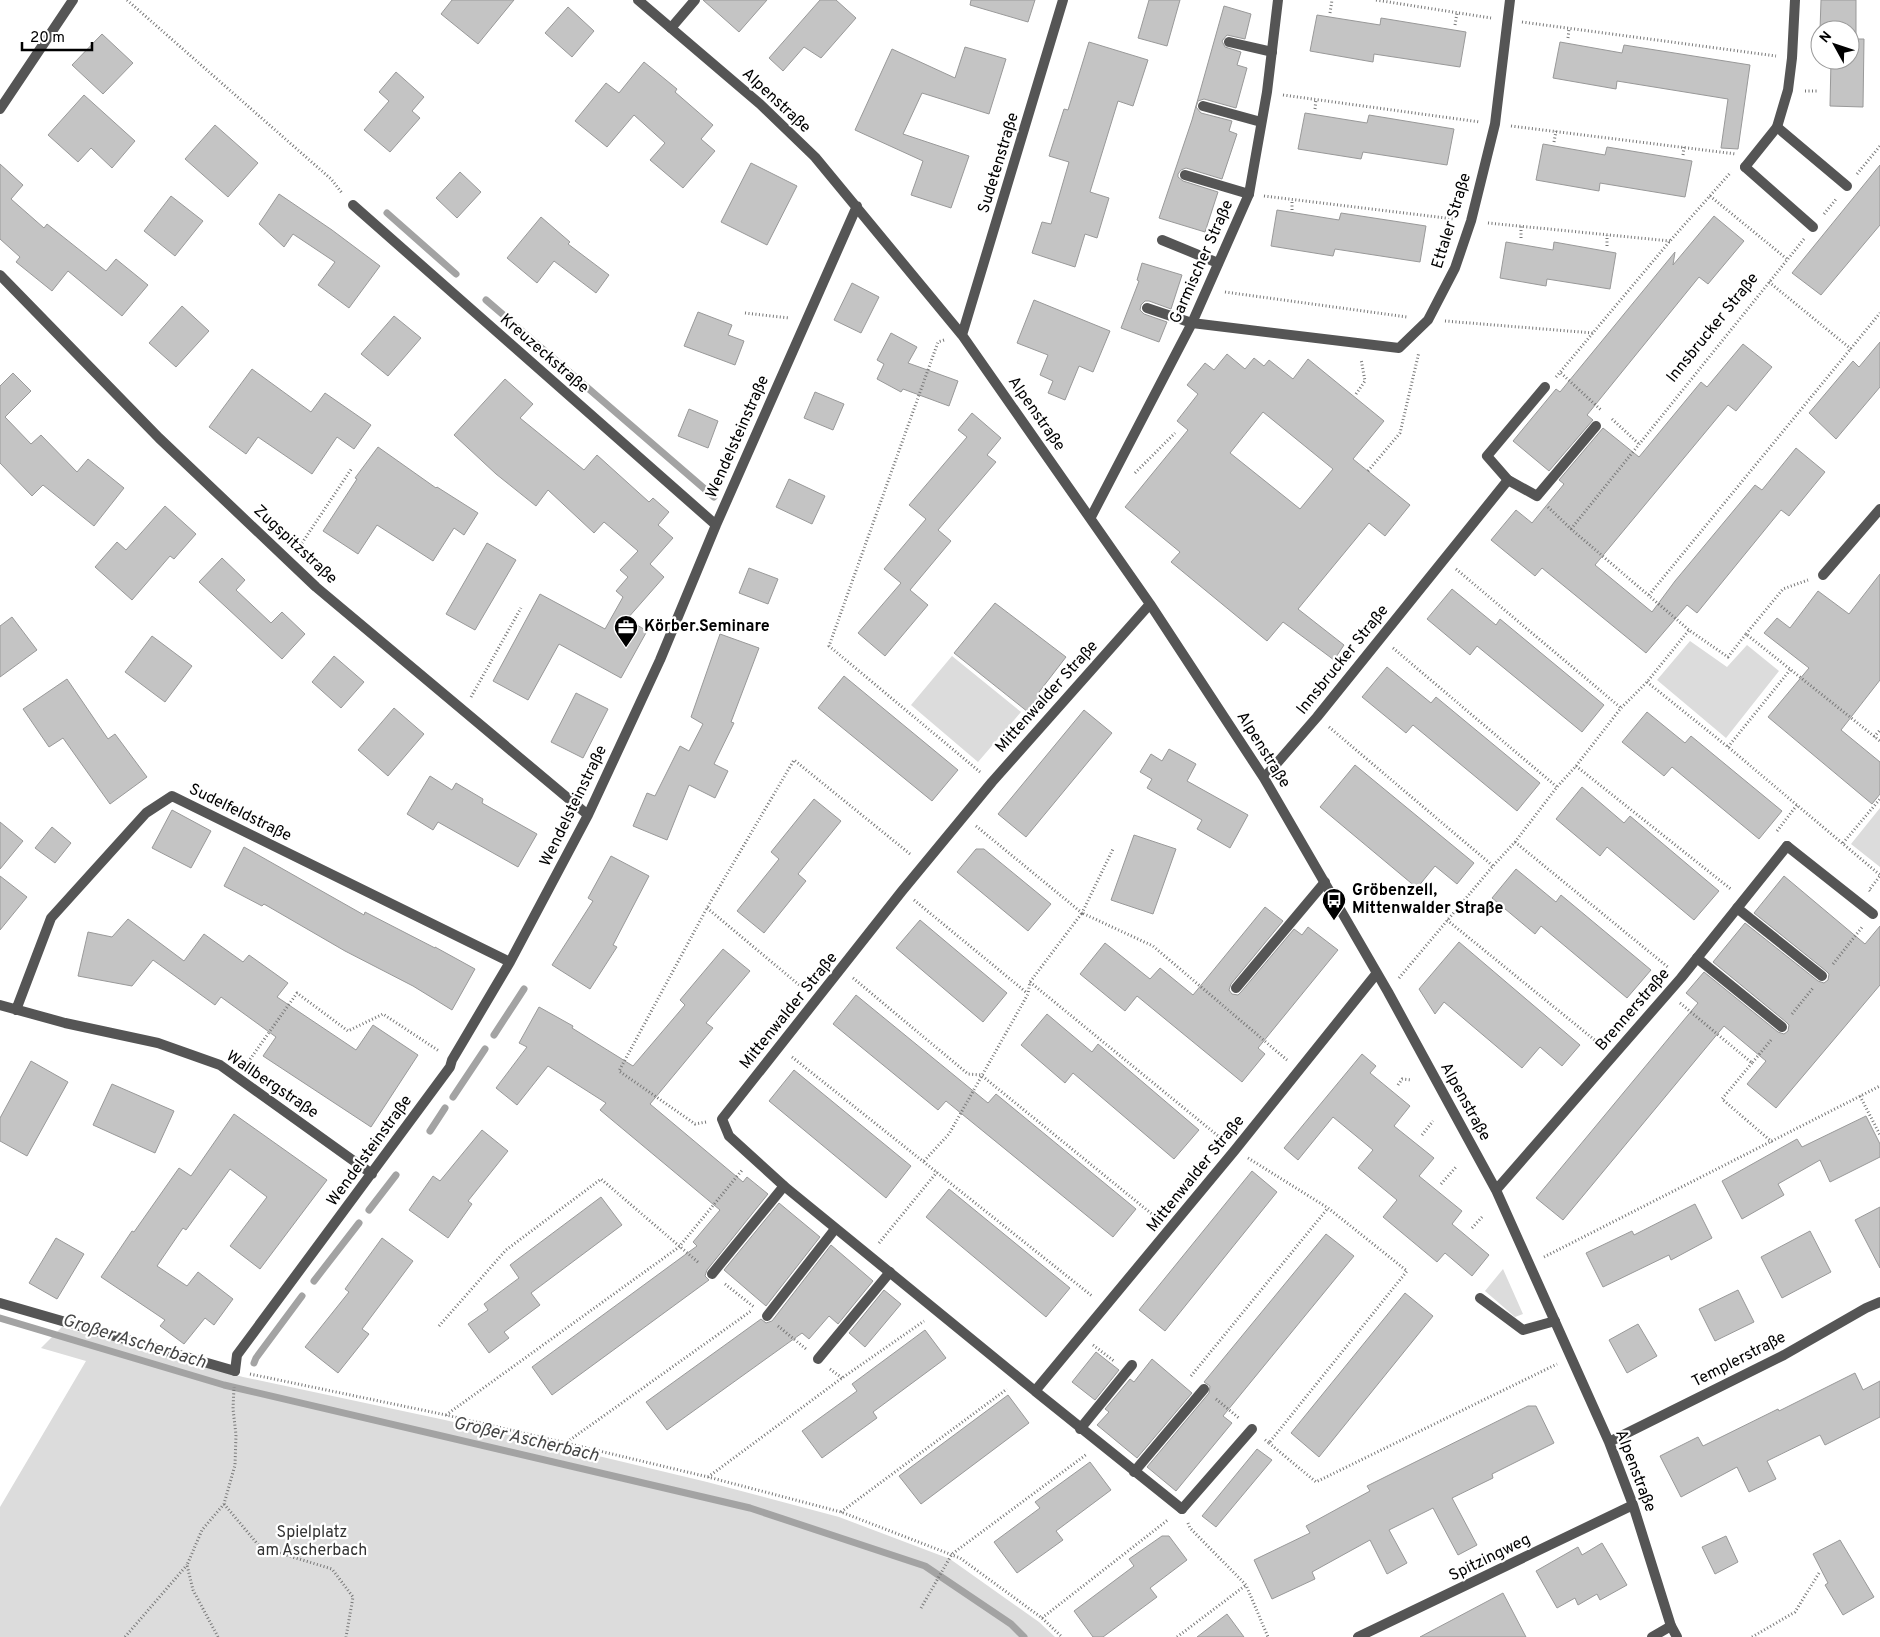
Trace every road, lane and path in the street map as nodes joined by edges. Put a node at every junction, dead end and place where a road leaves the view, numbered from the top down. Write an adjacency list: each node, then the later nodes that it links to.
1 (73, 0): 25 (street)
2 (127, 0): 40 (path)
3 (638, 0): 15 (street, Alpenstraße)
4 (695, 0): 15 (street)
5 (1063, 0): 61 (street, Sudetenstraße)
6 (1278, 0): 20 (street, Garmischer Straße)
7 (1332, 0): 11 (path)
8 (1376, 0): 12 (path)
9 (1510, 0): 13 (street, Ettaler Straße)
10 (1795, 0): 22 (street)
11 (1330, 13)
12 (1457, 13): 13 (path); 14 (path)
13 (1508, 20): 16 (path); 58 (street, Ettaler Straße)
14 (1455, 25)
15 (671, 28): 41 (street, Alpenstraße)
16 (1569, 28): 17 (path); 19 (path)
17 (1568, 38)
18 (1228, 42): 20 (street)
19 (1698, 46): 21 (path); 22 (path)
20 (1272, 52): 27 (street, Garmischer Straße)
21 (1698, 52)
22 (1792, 58): 28 (street)
23 (1316, 99): 26 (path)
24 (1202, 106): 27 (street)
25 (0, 109)
26 (1316, 109)
27 (1261, 122): 37 (street, Garmischer Straße)
28 (1777, 127): 34 (street); 36 (street)
29 (1556, 131): 30 (path)
30 (1554, 142)
31 (1880, 146): 36 (path, Innsbrucker Straße)
32 (1684, 147): 33 (path)
33 (1683, 155)
34 (1745, 167): 38 (path); 44 (street)
35 (1185, 175): 37 (street)
36 (1847, 186): 44 (path, Innsbrucker Straße)
37 (1249, 194): 50 (street, Garmischer Straße)
38 (1710, 196): 49 (path); 60 (path)
39 (1292, 200): 42 (path)
40 (353, 205): 75 (street, Kreuzeckstraße)
41 (857, 206): 57 (street, Wendelsteinstraße); 61 (street, Alpenstraße)
42 (1292, 210)
43 (1521, 226): 46 (path)
44 (1813, 227): 49 (path, Innsbrucker Straße)
45 (1608, 235): 48 (path)
46 (1521, 238)
47 (1162, 240): 50 (street)
48 (1607, 246)
49 (1788, 259): 52 (path, Innsbrucker Straße)
50 (1218, 263): 53 (street, Garmischer Straße)
51 (0, 275): 78 (street, Zugspitzstraße)
52 (1769, 282): 63 (path); 76 (path, Innsbrucker Straße)
53 (1207, 289): 58 (path); 59 (street, Garmischer Straße)
54 (1147, 308): 59 (street, Ettaler Straße)
55 (745, 313): 57 (path)
56 (1880, 313): 63 (path)
57 (806, 320): 75 (street, Wendelsteinstraße)
58 (1428, 320): 60 (path); 62 (street, Ettaler Straße); 69 (path)
59 (1192, 323): 62 (street, Ettaler Straße); 74 (street, Garmischer Straße)
60 (1593, 333): 64 (path)
61 (962, 335): 74 (street, Alpenstraße); 97 (path)
62 (1358, 343): 65 (path)
63 (1851, 349): 80 (path)
64 (1545, 387): 71 (street)
65 (1356, 394)
66 (1596, 426): 72 (street)
67 (1174, 433): 70 (path)
68 (352, 468): 78 (path)
69 (1368, 471)
70 (1134, 474)
71 (1508, 480): 72 (street); 77 (street, Innsbrucker Straße)
72 (1537, 496): 76 (path)
73 (1880, 509): 79 (street)
74 (1091, 517): 81 (street, Alpenstraße)
75 (716, 525): 101 (street, Wendelsteinstraße)
76 (1571, 529): 80 (path)
77 (1444, 559): 85 (street, Innsbrucker Straße); 88 (path)
78 (289, 561): 89 (street, Zugspitzstraße)
79 (1823, 575): 84 (path)
80 (1648, 595): 83 (path)
81 (1150, 604): 96 (street, Alpenstraße); 97 (street, Mittenwalder Straße)
82 (521, 608): 89 (path)
83 (1689, 630): 84 (path); 87 (path)
84 (1746, 634): 86 (path)
85 (1380, 638): 90 (street, Innsbrucker Straße); 98 (path)
86 (1790, 670): 92 (path); 94 (path)
87 (1647, 682): 88 (path); 94 (path)
88 (1622, 708): 95 (path)
89 (464, 711): 101 (street, Zugspitzstraße)
90 (1317, 717): 96 (street, Innsbrucker Straße); 108 (path)
91 (1880, 730): 92 (path)
92 (1874, 737): 93 (path)
93 (1880, 741)
94 (1728, 747): 100 (path)
95 (1576, 766): 98 (path); 113 (path)
96 (1264, 778): 110 (street, Alpenstraße)
97 (992, 782): 102 (street, Mittenwalder Straße)
98 (1557, 787): 103 (path)
99 (1880, 799): 104 (path)
100 (1797, 805): 104 (path); 105 (path)
101 (588, 815): 120 (street, Wendelsteinstraße)
102 (964, 817): 107 (street, Mittenwalder Straße); 116 (path)
103 (1515, 842): 108 (path); 124 (path)
104 (1843, 843): 109 (path)
105 (1787, 846): 113 (street, Brennerstraße); 117 (street)
106 (1112, 848): 116 (path)
107 (924, 865): 112 (street, Mittenwalder Straße); 114 (path)
108 (1492, 866): 118 (path)
109 (1880, 875): 111 (path)
110 (1325, 882): 122 (street, Alpenstraße); 126 (street)
111 (1869, 890)
112 (902, 891): 121 (street, Mittenwalder Straße); 128 (path)
113 (1744, 900): 115 (street, Brennerstraße)
114 (707, 908): 129 (path); 144 (path)
115 (1737, 908): 119 (street, Brennerstraße); 123 (street)
116 (1082, 913): 125 (path); 137 (path)
117 (1873, 914)
118 (1447, 920): 127 (path); 134 (path)
119 (1697, 958): 124 (street, Brennerstraße); 132 (street)
120 (510, 962): 131 (street, Sudelfeldstraße); 135 (street, Wendelsteinstraße)
121 (842, 968): 129 (street, Mittenwalder Straße); 138 (path)
122 (1377, 973): 127 (street, Alpenstraße); 137 (street, Mittenwalder Straße)
123 (1822, 976)
124 (1681, 978): 134 (street, Brennerstraße)
125 (1030, 982): 128 (path); 149 (path)
126 (1236, 988)
127 (1388, 992): 157 (street, Alpenstraße)
128 (1028, 994): 138 (path)
129 (817, 1000): 133 (street, Mittenwalder Straße)
130 (0, 1005): 131 (street, Wallbergstraße)
131 (16, 1010): 139 (street, Wallbergstraße)
132 (1782, 1027)
133 (780, 1047): 144 (street, Mittenwalder Straße); 151 (path)
134 (1614, 1055): 157 (street, Brennerstraße)
135 (452, 1060): 139 (path); 154 (street, Wendelsteinstraße)
136 (1752, 1063): 148 (path)
137 (1299, 1070): 149 (street, Mittenwalder Straße)
138 (981, 1075): 151 (path); 162 (path)
139 (237, 1078): 154 (street, Wallbergstraße)
140 (1412, 1080): 141 (path)
141 (1398, 1085)
142 (1880, 1086): 143 (path)
143 (1860, 1096): 147 (path); 148 (path)
144 (722, 1119): 150 (street)
145 (1433, 1121): 146 (path)
146 (1422, 1135)
147 (1880, 1135)
148 (1772, 1142): 165 (path)
149 (1235, 1150): 158 (path); 162 (street, Mittenwalder Straße)
150 (753, 1157): 156 (street); 163 (path)
151 (924, 1162): 153 (path)
152 (1456, 1167): 155 (path)
153 (938, 1172): 164 (path); 171 (path)
154 (372, 1174): 180 (street, Wendelsteinstraße)
155 (1441, 1184)
156 (784, 1186): 161 (street); 167 (street)
157 (1496, 1190): 165 (street, Alpenstraße)
158 (1328, 1208): 183 (path); 189 (path)
159 (1482, 1217): 160 (path)
160 (1472, 1228)
161 (835, 1229): 164 (street); 173 (street)
162 (1170, 1229): 171 (street, Mittenwalder Straße)
163 (679, 1246): 167 (path); 175 (path); 186 (path)
164 (868, 1256): 166 (street)
165 (1530, 1265): 174 (street, Alpenstraße)
166 (890, 1272): 172 (street); 178 (street)
167 (712, 1274): 191 (path)
168 (1480, 1298): 174 (street)
169 (1880, 1302): 190 (street, Templerstraße)
170 (0, 1303): 180 (street)
171 (1105, 1307): 176 (street, Mittenwalder Straße)
172 (936, 1312): 181 (path); 182 (street)
173 (766, 1316): 178 (path)
174 (1555, 1321): 177 (street, Alpenstraße)
175 (439, 1326)
176 (1081, 1335): 179 (path); 184 (street, Mittenwalder Straße)
177 (1572, 1357): 189 (path); 190 (street, Alpenstraße)
178 (818, 1359): 181 (path)
179 (1129, 1368): 187 (street)
180 (235, 1371): 186 (path)
181 (842, 1378): 194 (path)
182 (1019, 1379): 184 (street); 198 (path)
183 (1204, 1389): 188 (path); 193 (street)
184 (1035, 1392): 187 (street)
185 (233, 1397): 195 (path)
186 (446, 1415): 191 (path)
187 (1080, 1429): 192 (street)
188 (1252, 1429): 189 (path); 197 (street)
189 (1268, 1442)
190 (1609, 1442): 196 (street, Alpenstraße)
191 (566, 1443): 194 (path)
192 (1099, 1445): 193 (street); 199 (path)
193 (1134, 1472): 197 (street)
194 (708, 1477): 198 (path)
195 (224, 1504): 200 (path); 208 (path)
196 (1634, 1505): 205 (street, Alpenstraße); 212 (street, Spitzingweg)
197 (1182, 1509): 202 (path); 204 (path)
198 (841, 1512): 199 (path)
199 (952, 1554): 203 (path); 204 (path)
200 (187, 1565): 206 (path); 207 (path)
201 (1819, 1573): 215 (path)
202 (1246, 1585): 210 (path); 211 (path)
203 (921, 1608)
204 (1042, 1618): 209 (path)
205 (1672, 1626): 213 (street); 214 (street, Alpenstraße)
206 (125, 1637)
207 (218, 1637)
208 (346, 1637)
209 (1062, 1637)
210 (1177, 1637)
211 (1268, 1637)
212 (1358, 1637)
213 (1652, 1637)
214 (1677, 1637)
215 (1752, 1637)

